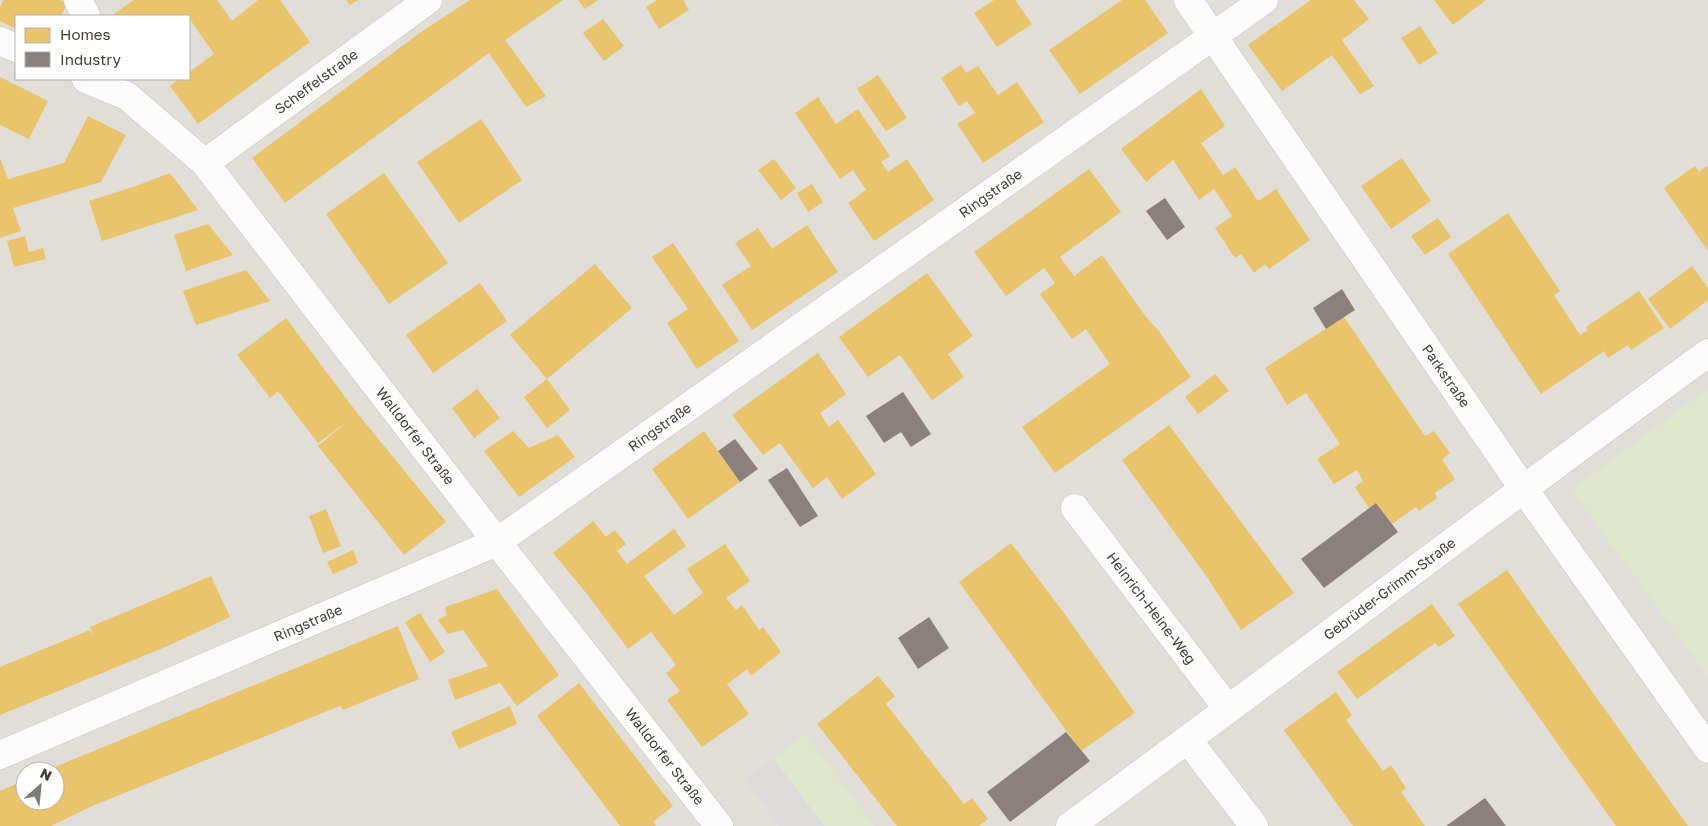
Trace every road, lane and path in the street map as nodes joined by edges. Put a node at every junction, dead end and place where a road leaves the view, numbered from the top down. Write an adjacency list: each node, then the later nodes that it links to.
1 (78, 0): 5 (street)
2 (428, 0): 11 (street, Scheffelstraße)
3 (1188, 0): 6 (street, Parkstraße)
4 (1264, 0): 6 (street, Ringstraße)
5 (86, 15)
6 (1213, 36): 13 (street, Parkstraße); 15 (street, Ringstraße)
7 (0, 41): 8 (street)
8 (15, 48)
9 (90, 80): 10 (street, Walldorfer Straße)
10 (122, 88): 11 (street, Walldorfer Straße)
11 (205, 163): 15 (street, Walldorfer Straße)
12 (1708, 353): 13 (street, Gebrüder-Grimm-Straße)
13 (1523, 488): 16 (street, Gebrüder-Grimm-Straße); 18 (street, Parkstraße)
14 (1075, 508): 16 (street, Heinrich-Heine-Weg)
15 (497, 542): 19 (street, Ringstraße); 20 (street, Walldorfer Straße)
16 (1228, 709): 17 (street, Gebrüder-Grimm-Straße)
17 (1188, 740): 21 (street, Gebrüder-Grimm-Straße); 22 (street)
18 (1708, 748)
19 (0, 755)
20 (719, 826)
21 (1070, 826)
22 (1254, 826)

